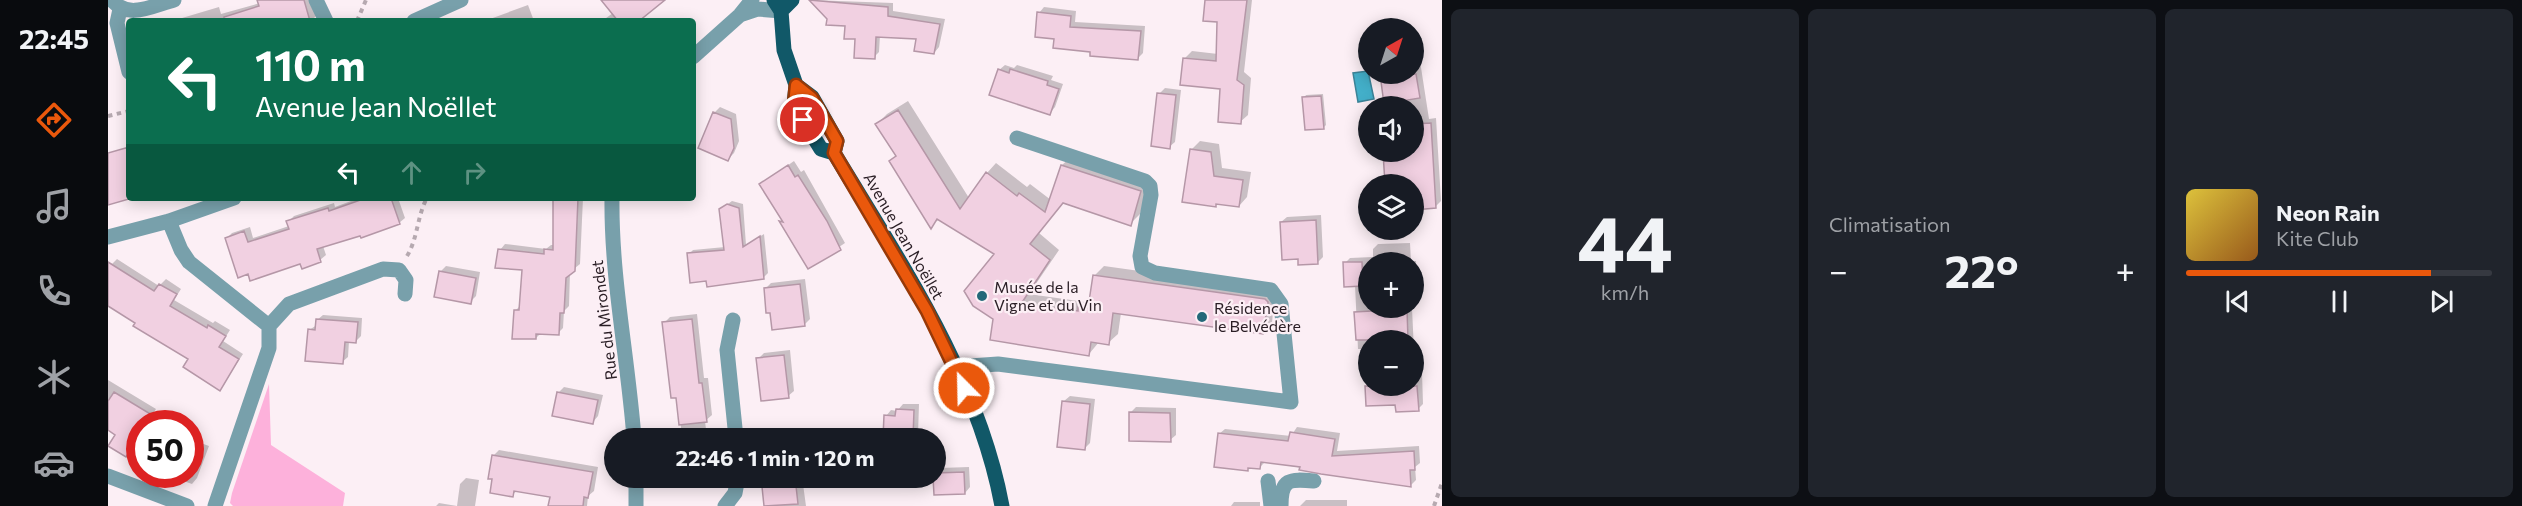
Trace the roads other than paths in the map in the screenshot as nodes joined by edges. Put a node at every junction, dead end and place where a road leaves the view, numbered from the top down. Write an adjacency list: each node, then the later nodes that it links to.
1 (174, 0): 5 (street)
2 (316, 0): 8 (street)
3 (461, 0): 9 (street)
4 (752, 0): 7 (street)
5 (116, 4): 11 (street)
6 (783, 4): 7 (street); 20 (main road, Avenue Jean Noëllet)
7 (740, 15): 10 (street)
8 (325, 18)
9 (421, 18)
10 (696, 54)
11 (126, 60)
12 (1017, 138): 20 (street)
13 (225, 201): 15 (street)
14 (612, 201): 21 (street, Rue du Mirondet)
15 (169, 220): 16 (street); 19 (street)
16 (108, 237)
17 (405, 294): 19 (street)
18 (733, 320): 22 (street)
19 (269, 326): 29 (street)
20 (956, 366): 32 (main road, Avenue Jean Noëllet)
21 (633, 428)
22 (735, 428)
23 (108, 477): 28 (street)
24 (1269, 481): 33 (street)
25 (1314, 481): 34 (street)
26 (636, 488): 30 (street)
27 (736, 488): 31 (street)
28 (187, 506)
29 (215, 506)
30 (636, 506)
31 (725, 506)
32 (1002, 506)
33 (1271, 506)
34 (1281, 506)

